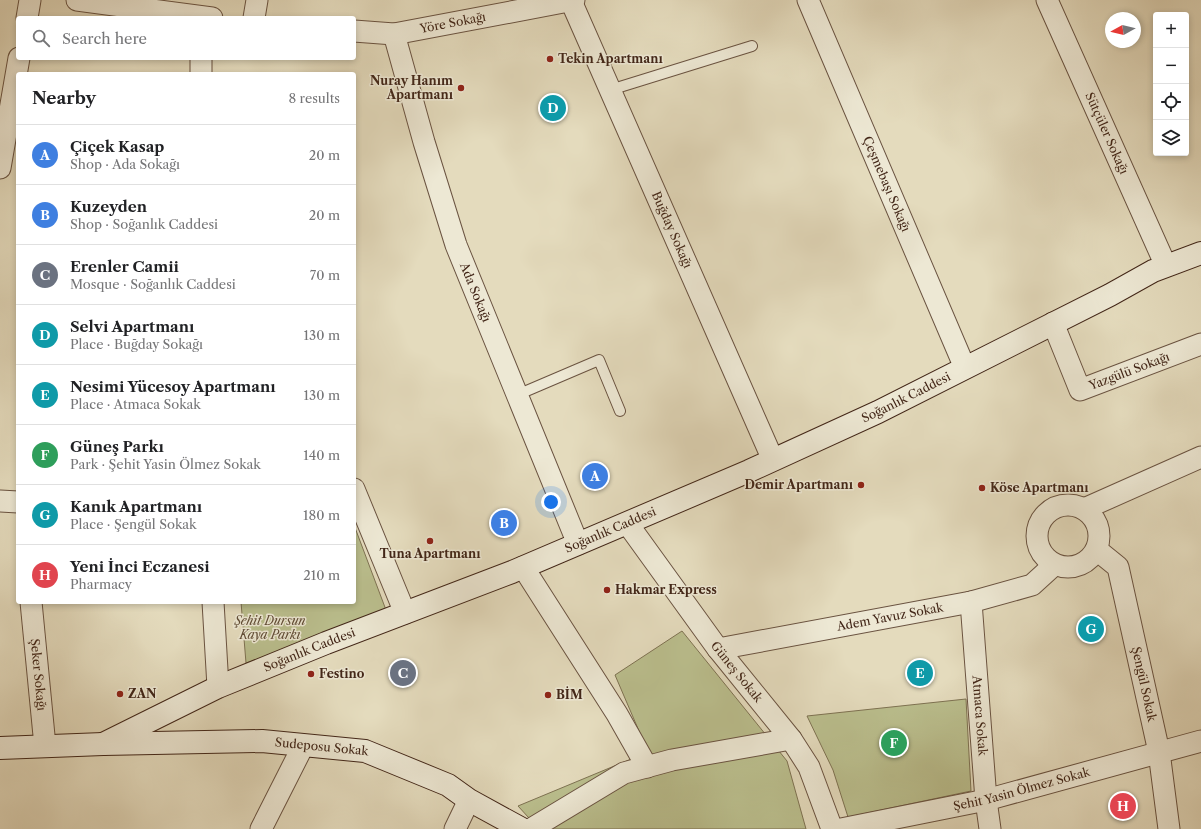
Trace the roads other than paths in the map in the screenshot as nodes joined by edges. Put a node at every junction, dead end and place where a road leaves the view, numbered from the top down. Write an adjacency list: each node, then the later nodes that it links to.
1 (30, 0): 7 (street)
2 (77, 0): 8 (street)
3 (257, 0): 9 (street)
4 (572, 0): 11 (street, Yöre Sokağı); 18 (street, Buğday Sokağı)
5 (808, 0): 25 (street, Çeşmebaşı Sokağı)
6 (1047, 0): 22 (street, Sütçüler Sokağı)
7 (26, 16)
8 (190, 16)
9 (254, 16)
10 (356, 31): 11 (street, Yöre Sokağı)
11 (394, 34): 26 (street, Ada Sokağı)
12 (752, 46): 18 (lane)
13 (19, 60): 15 (street)
14 (201, 60): 16 (street)
15 (16, 72)
16 (201, 72)
17 (16, 73): 19 (street)
18 (610, 90): 29 (street, Buğday Sokağı)
19 (3, 139): 20 (street)
20 (0, 168)
21 (1201, 252): 22 (street, Soğanlık Caddesi)
22 (1166, 266): 23 (street, Soğanlık Caddesi)
23 (1053, 323): 24 (street, Yazgülü Sokağı); 25 (street, Soğanlık Caddesi)
24 (1201, 344)
25 (965, 368): 29 (street, Soğanlık Caddesi)
26 (517, 395): 27 (lane); 35 (street, Ada Sokağı)
27 (620, 411)
28 (1201, 457): 33 (street)
29 (773, 460): 34 (street, Soğanlık Caddesi)
30 (356, 494): 42 (street)
31 (0, 501): 32 (street)
32 (16, 502)
33 (1084, 509): 36 (street); 37 (street)
34 (627, 523): 35 (street, Soğanlık Caddesi); 43 (street, Güneş Sokak)
35 (578, 544): 38 (street, Soğanlık Caddesi)
36 (1097, 550): 37 (street); 51 (street, Şengül Sokak)
37 (1054, 565): 39 (street, Adem Yavuz Sokak)
38 (523, 567): 42 (street, Soğanlık Caddesi); 52 (street)
39 (971, 602): 43 (street, Adem Yavuz Sokak); 54 (street, Atmaca Sokak)
40 (31, 604): 48 (street, Şeker Sokağı)
41 (213, 604): 44 (street)
42 (405, 613): 44 (street, Soğanlık Caddesi)
43 (718, 649): 45 (street, Güneş Sokak)
44 (218, 686): 47 (street, Soğanlık Caddesi)
45 (791, 738): 52 (street); 59 (street, Güneş Sokak)
46 (1201, 741): 51 (street, Şehit Yasin Ölmez Sokak)
47 (103, 744): 48 (street, Soğanlık Caddesi); 49 (street, Sudeposu Sokak)
48 (45, 746): 50 (street, Soğanlık Caddesi)
49 (303, 746): 53 (street, Sudeposu Sokak); 55 (street)
50 (0, 748)
51 (1159, 752): 54 (street, Şehit Yasin Ölmez Sokak); 62 (street, Şengül Sokak)
52 (647, 767): 58 (street)
53 (469, 800): 56 (street); 57 (street, Sudeposu Sokak)
54 (986, 800): 60 (street, Şehit Yasin Ölmez Sokak); 61 (street, Atmaca Sokak)
55 (261, 829)
56 (455, 829)
57 (522, 829)
58 (531, 829)
59 (832, 829)
60 (841, 829)
61 (990, 829)
62 (1169, 829)

